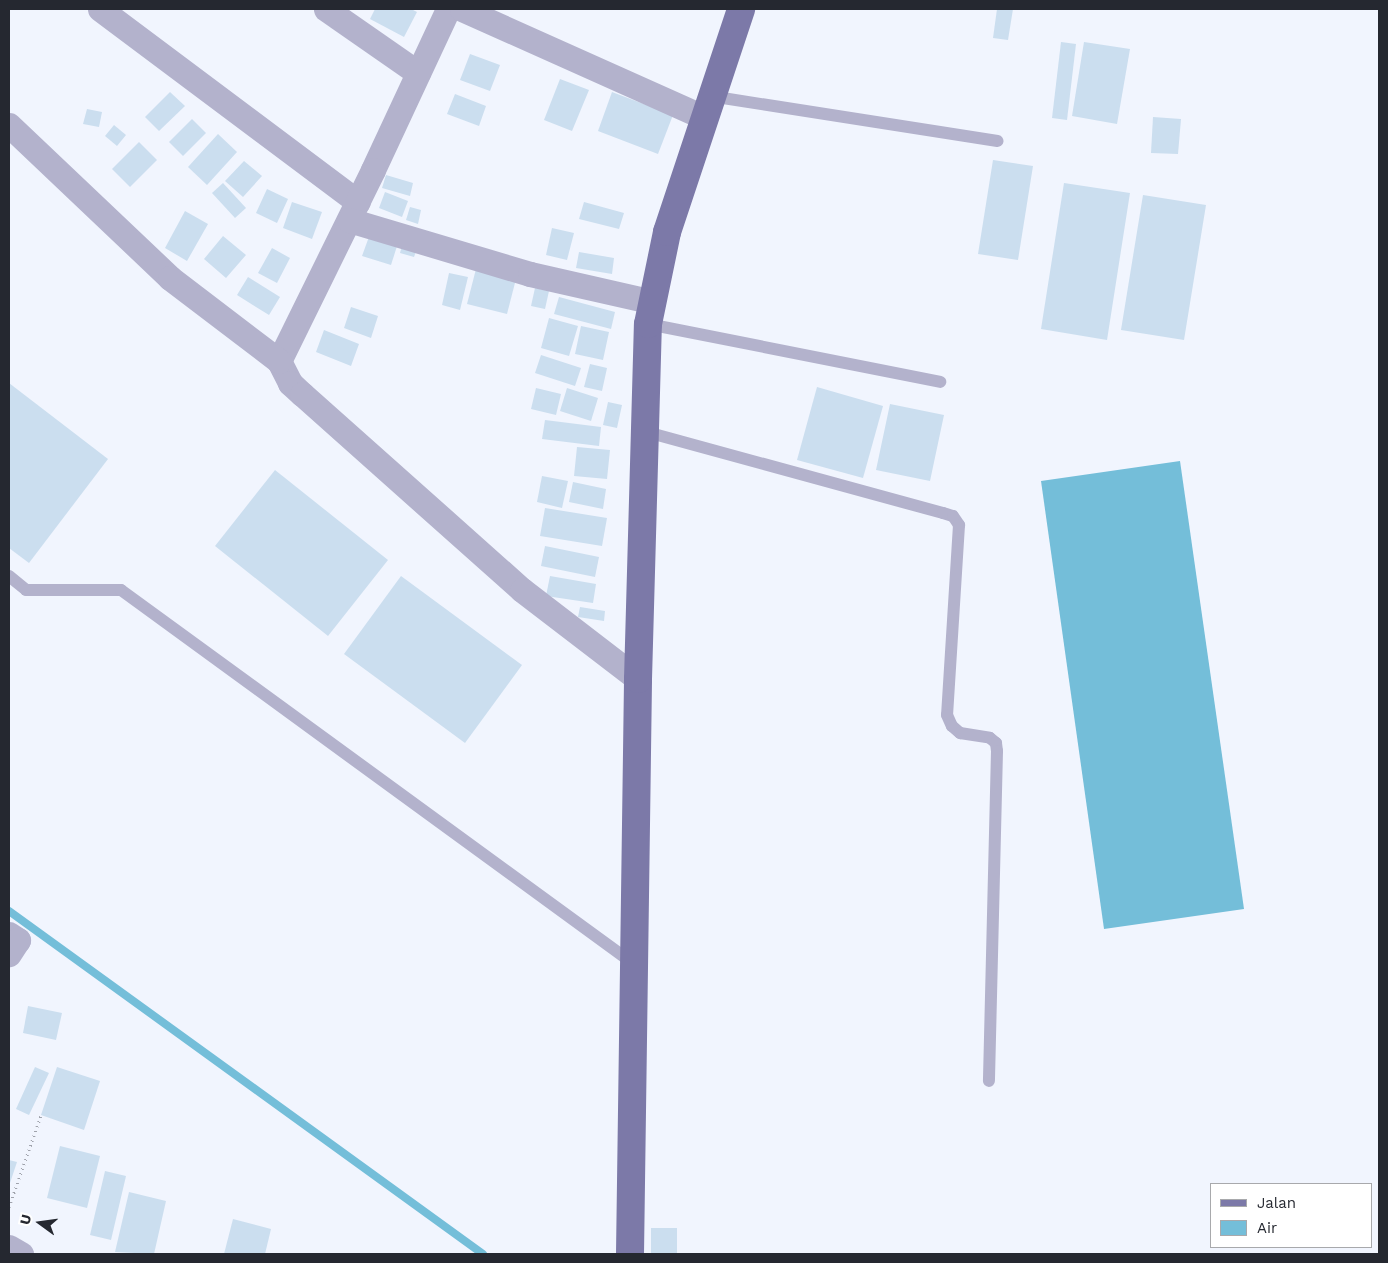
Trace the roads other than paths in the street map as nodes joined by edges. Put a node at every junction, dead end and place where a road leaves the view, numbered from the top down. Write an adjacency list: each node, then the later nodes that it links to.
1 (100, 9): 10 (street)
2 (326, 9): 6 (street)
3 (448, 9): 6 (street)
4 (462, 9): 7 (street)
5 (740, 9): 7 (main road)
6 (418, 73): 10 (street)
7 (706, 106): 9 (lane); 11 (main road)
8 (9, 125): 12 (street)
9 (998, 141)
10 (353, 211): 11 (street); 12 (street)
11 (650, 313): 13 (lane); 14 (main road)
12 (279, 361): 16 (street)
13 (940, 382)
14 (643, 431): 16 (main road); 20 (lane)
15 (9, 576): 19 (lane)
16 (638, 679): 19 (main road)
17 (9, 934): 18 (street)
18 (9, 954)
19 (636, 965): 23 (main road)
20 (989, 1081)
21 (9, 1248): 22 (street)
22 (21, 1254)
23 (630, 1254)

